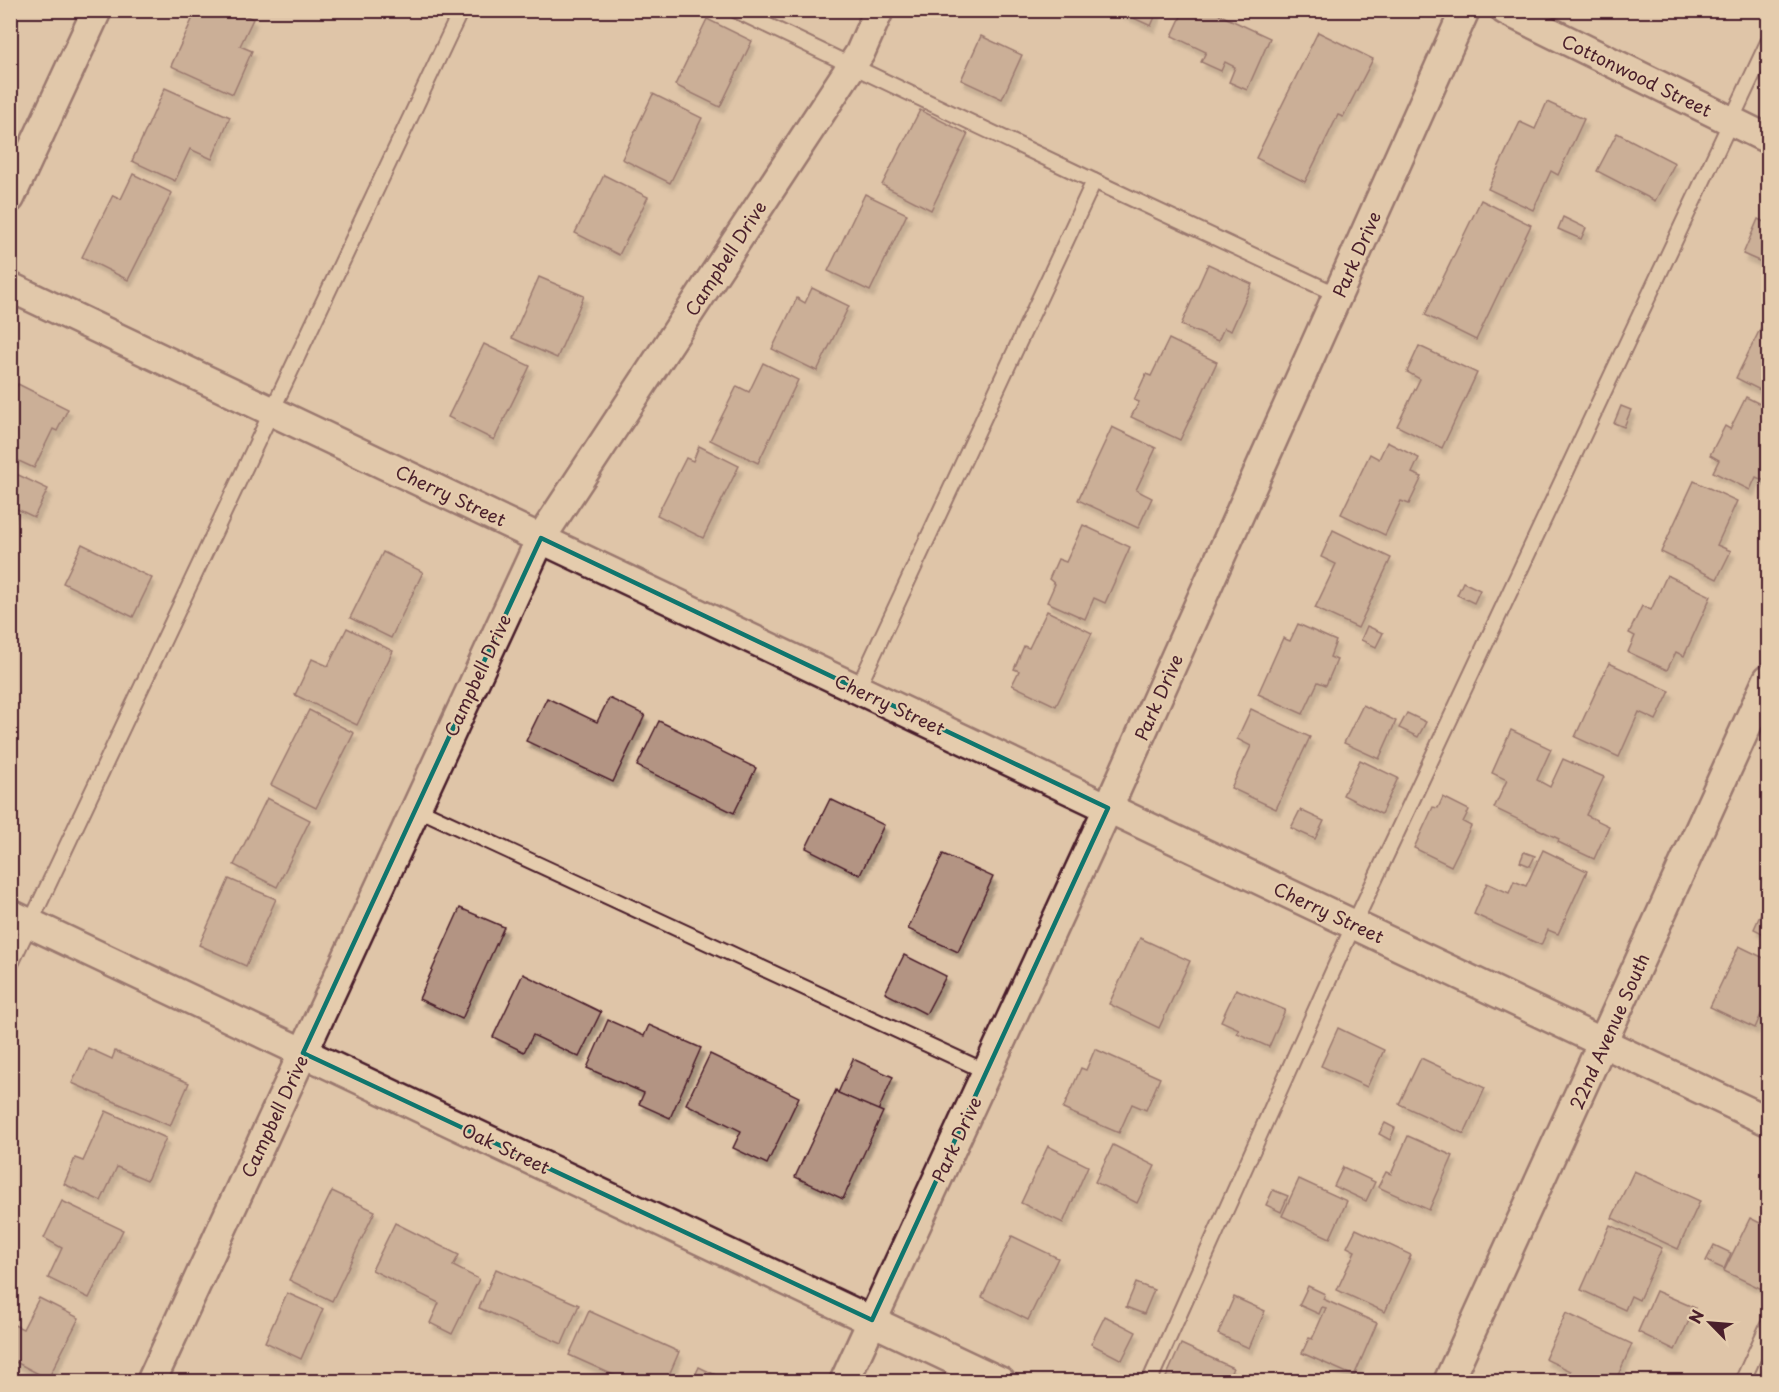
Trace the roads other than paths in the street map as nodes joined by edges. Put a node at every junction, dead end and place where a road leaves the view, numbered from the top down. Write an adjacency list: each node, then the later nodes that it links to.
1 (97, 10): 12 (street)
2 (461, 10): 15 (lane)
3 (735, 10): 8 (lane)
4 (879, 10): 8 (street, Campbell Drive)
5 (1466, 10): 14 (street, Park Drive)
6 (1505, 10): 9 (street, Cottonwood Street)
7 (1768, 42): 9 (lane)
8 (851, 66): 11 (lane); 16 (street, Campbell Drive)
9 (1732, 121): 10 (street, Cottonwood Street); 22 (lane)
10 (1768, 139)
11 (1094, 182): 14 (lane); 18 (lane)
12 (10, 198)
13 (10, 287): 15 (street, Cherry Street)
14 (1338, 295): 20 (street, Park Drive)
15 (272, 411): 16 (street, Cherry Street); 21 (lane)
16 (541, 538): 18 (street, Cherry Street); 19 (street, Campbell Drive)
17 (1768, 680): 24 (street, 22nd Avenue South)
18 (858, 688): 20 (street, Cherry Street)
19 (416, 808): 25 (street, Campbell Drive); 26 (lane)
20 (1108, 808): 22 (street, Cherry Street); 26 (street, Park Drive)
21 (20, 919): 23 (lane); 25 (street, Oak Street)
22 (1354, 924): 24 (street, Cherry Street); 33 (lane)
23 (10, 966)
24 (1604, 1043): 27 (street, Cherry Street); 34 (street, 22nd Avenue South)
25 (303, 1053): 28 (street, Oak Street); 30 (street, Campbell Drive)
26 (987, 1072): 28 (street, Park Drive)
27 (1768, 1122)
28 (872, 1320): 31 (street, Park Drive); 32 (street, Oak Street)
29 (1768, 1325): 35 (lane)
30 (151, 1382)
31 (844, 1382)
32 (1001, 1382)
33 (1149, 1382)
34 (1448, 1382)
35 (1742, 1382)

